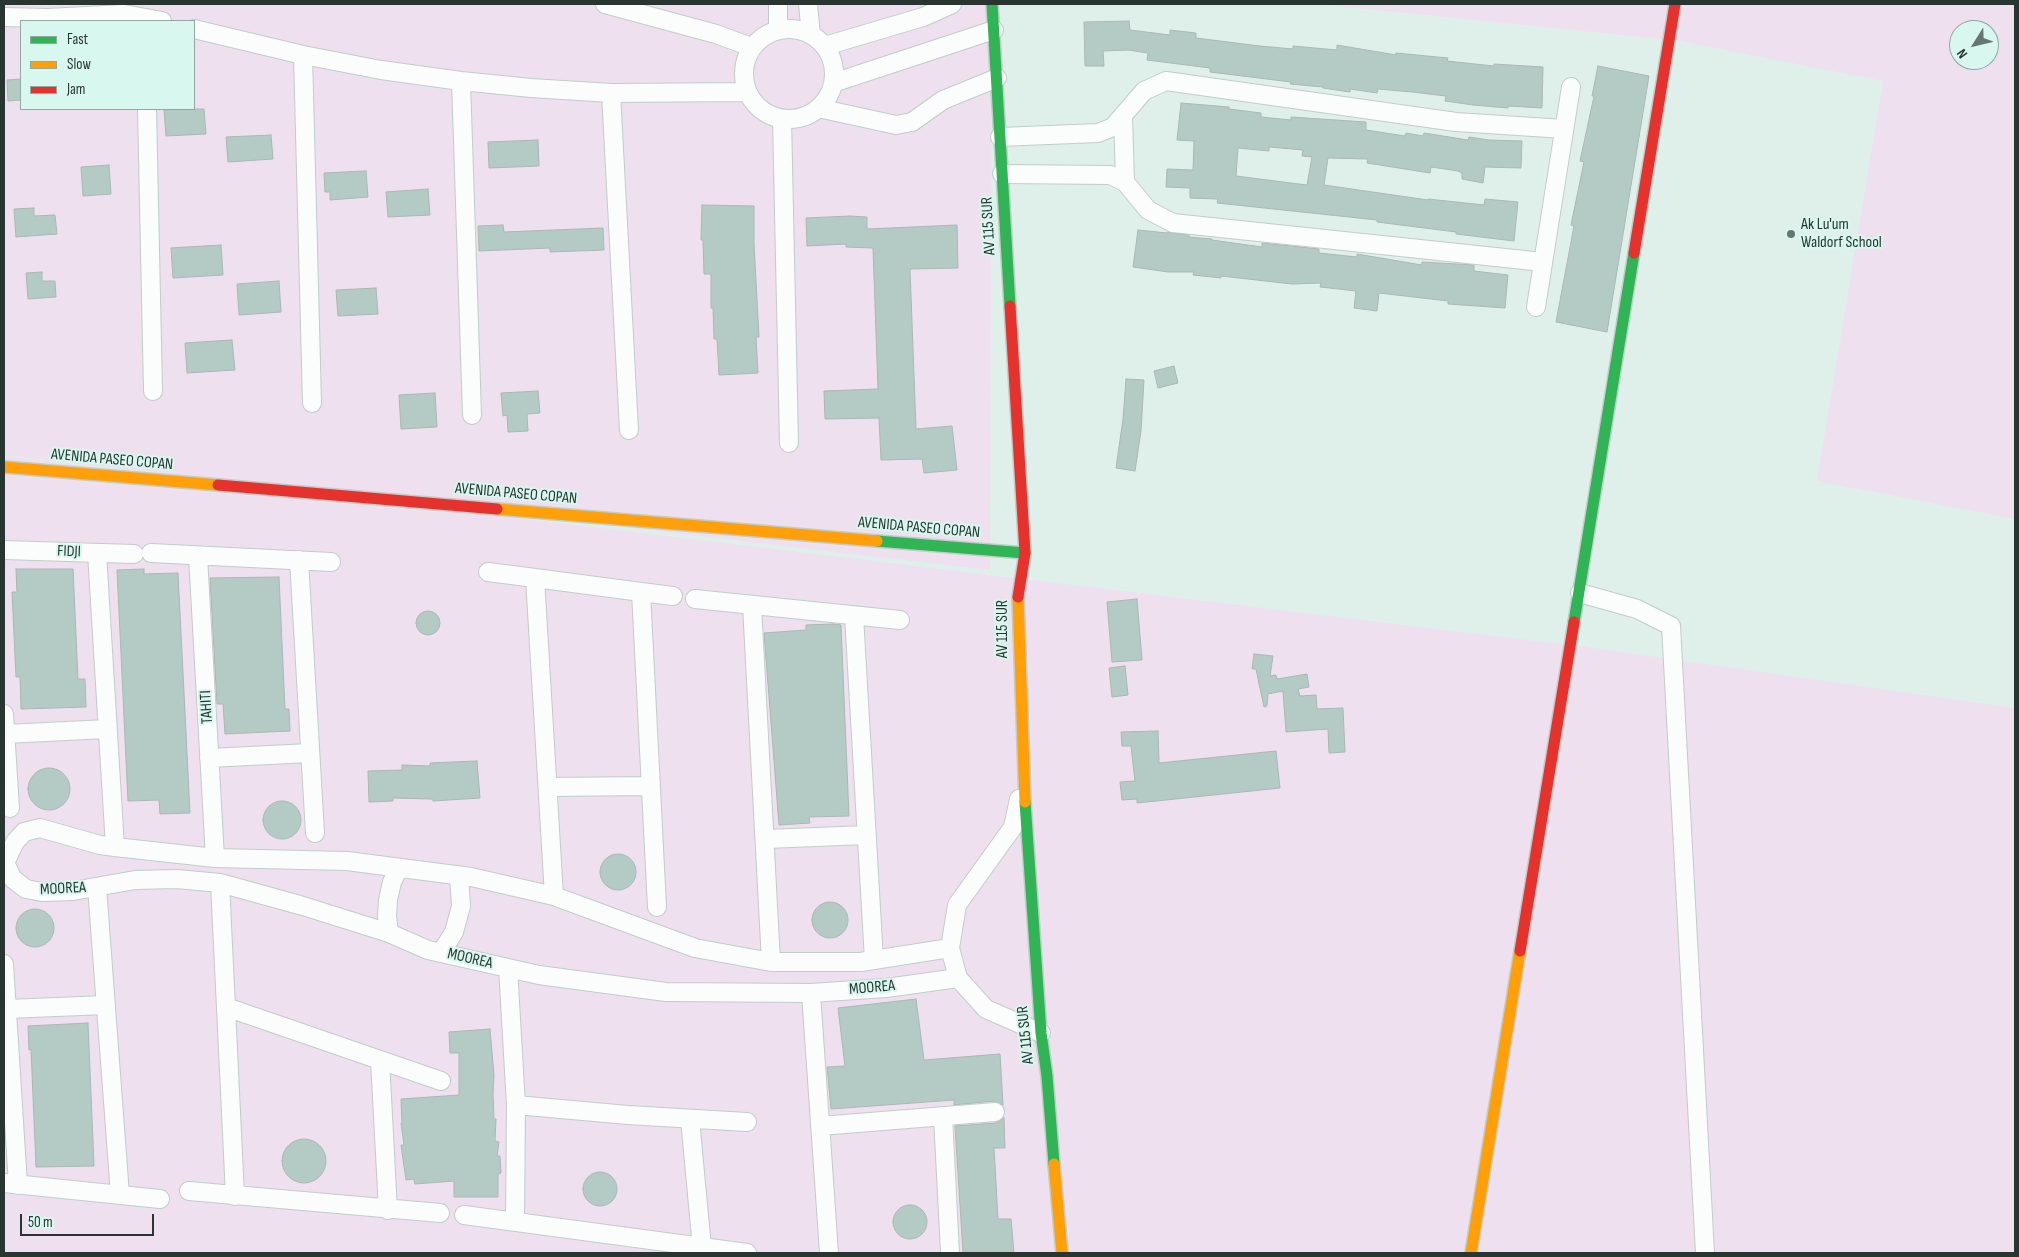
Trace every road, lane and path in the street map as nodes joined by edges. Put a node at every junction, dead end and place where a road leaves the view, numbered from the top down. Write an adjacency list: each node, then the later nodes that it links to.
1 (604, 4): 16 (street)
2 (778, 4): 12 (street)
3 (808, 4): 14 (street)
4 (952, 4): 15 (street)
5 (992, 4): 13 (street, AV 115 SUR)
6 (1675, 4): 49 (street)
7 (89, 10): 8 (street); 10 (street)
8 (48, 11): 9 (street)
9 (4, 17)
10 (151, 20)
11 (195, 29): 17 (street)
12 (778, 29): 14 (street); 16 (street)
13 (994, 30): 18 (street, AV 115 SUR); 20 (street)
14 (811, 34): 15 (street)
15 (825, 46): 20 (street)
16 (751, 47): 22 (street)
17 (303, 55): 19 (street); 35 (street)
18 (997, 78): 24 (street); 29 (street, AV 115 SUR)
19 (461, 80): 23 (street); 36 (street)
20 (833, 83): 24 (street)
21 (1571, 87): 28 (street)
22 (747, 92): 23 (street); 27 (street)
23 (611, 93): 37 (street)
24 (818, 108): 27 (street)
25 (147, 110): 34 (street)
26 (1123, 114): 28 (street); 29 (street); 31 (street)
27 (782, 119): 38 (street)
28 (1564, 129): 32 (street)
29 (1000, 137): 30 (street, AV 115 SUR)
30 (1002, 174): 31 (street); 42 (street, AV 115 SUR)
31 (1125, 182): 32 (street)
32 (1543, 262): 33 (street)
33 (1536, 307)
34 (153, 391)
35 (312, 403)
36 (472, 415)
37 (629, 430)
38 (789, 443)
39 (4, 467): 42 (street, AVENIDA PASEO COPAN)
40 (4, 550): 41 (street, FIDJI)
41 (97, 553): 43 (street, FIDJI); 56 (street)
42 (1025, 553): 60 (street, AV 115 SUR)
43 (198, 556): 44 (street, FIDJI); 59 (street, TAHITI)
44 (299, 560): 45 (street, FIDJI); 58 (street)
45 (331, 562)
46 (488, 572): 47 (street)
47 (535, 578): 48 (street); 62 (street)
48 (640, 592): 50 (street); 61 (street)
49 (1580, 593): 112 (street); 113 (street)
50 (673, 596)
51 (695, 599): 52 (street)
52 (752, 605): 53 (street); 66 (street)
53 (854, 616): 54 (street); 65 (street)
54 (900, 620)
55 (4, 714): 57 (street)
56 (107, 729): 57 (street); 67 (street)
57 (5, 734): 63 (street)
58 (310, 753): 59 (street); 64 (street)
59 (209, 758): 68 (street, TAHITI)
60 (1023, 779): 77 (street); 89 (street, AV 115 SUR)
61 (650, 786): 62 (street); 75 (street)
62 (548, 787): 74 (street)
63 (10, 808)
64 (315, 833)
65 (867, 835): 66 (street); 79 (street)
66 (766, 839): 80 (street)
67 (115, 847): 68 (street); 69 (street)
68 (215, 858): 70 (street)
69 (4, 863): 73 (street, MOOREA)
70 (400, 868): 71 (street); 76 (street)
71 (459, 876): 74 (street); 78 (street)
72 (220, 883): 73 (street, MOOREA); 76 (street, MOOREA); 87 (street)
73 (97, 887): 86 (street)
74 (554, 896): 80 (street)
75 (657, 907)
76 (389, 933): 78 (street, MOOREA)
77 (950, 948): 79 (street); 83 (street)
78 (441, 953): 82 (street, MOOREA)
79 (880, 959): 80 (street); 84 (street)
80 (771, 962)
81 (4, 964): 88 (street)
82 (508, 968): 85 (street, MOOREA); 92 (street)
83 (958, 978): 84 (street, MOOREA); 89 (street)
84 (886, 988): 85 (street, MOOREA)
85 (811, 993): 97 (street)
86 (106, 1005): 88 (street); 100 (street)
87 (226, 1007): 90 (street); 101 (street)
88 (7, 1009): 98 (street)
89 (1041, 1033): 111 (street, AV 115 SUR)
90 (380, 1060): 91 (street); 103 (street)
91 (441, 1081)
92 (516, 1105): 95 (street); 106 (street)
93 (995, 1112): 94 (street)
94 (943, 1116): 97 (street); 110 (street)
95 (690, 1119): 96 (street); 107 (street)
96 (747, 1122)
97 (820, 1126): 109 (street)
98 (11, 1184): 100 (street)
99 (189, 1191): 101 (street)
100 (120, 1195): 102 (street)
101 (235, 1196): 103 (street)
102 (160, 1199)
103 (388, 1210): 104 (street)
104 (440, 1213)
105 (464, 1215): 106 (street)
106 (515, 1222): 107 (street)
107 (702, 1248): 108 (street)
108 (747, 1253)
109 (829, 1253)
110 (950, 1253)
111 (1062, 1253)
112 (1471, 1253)
113 (1705, 1253)

